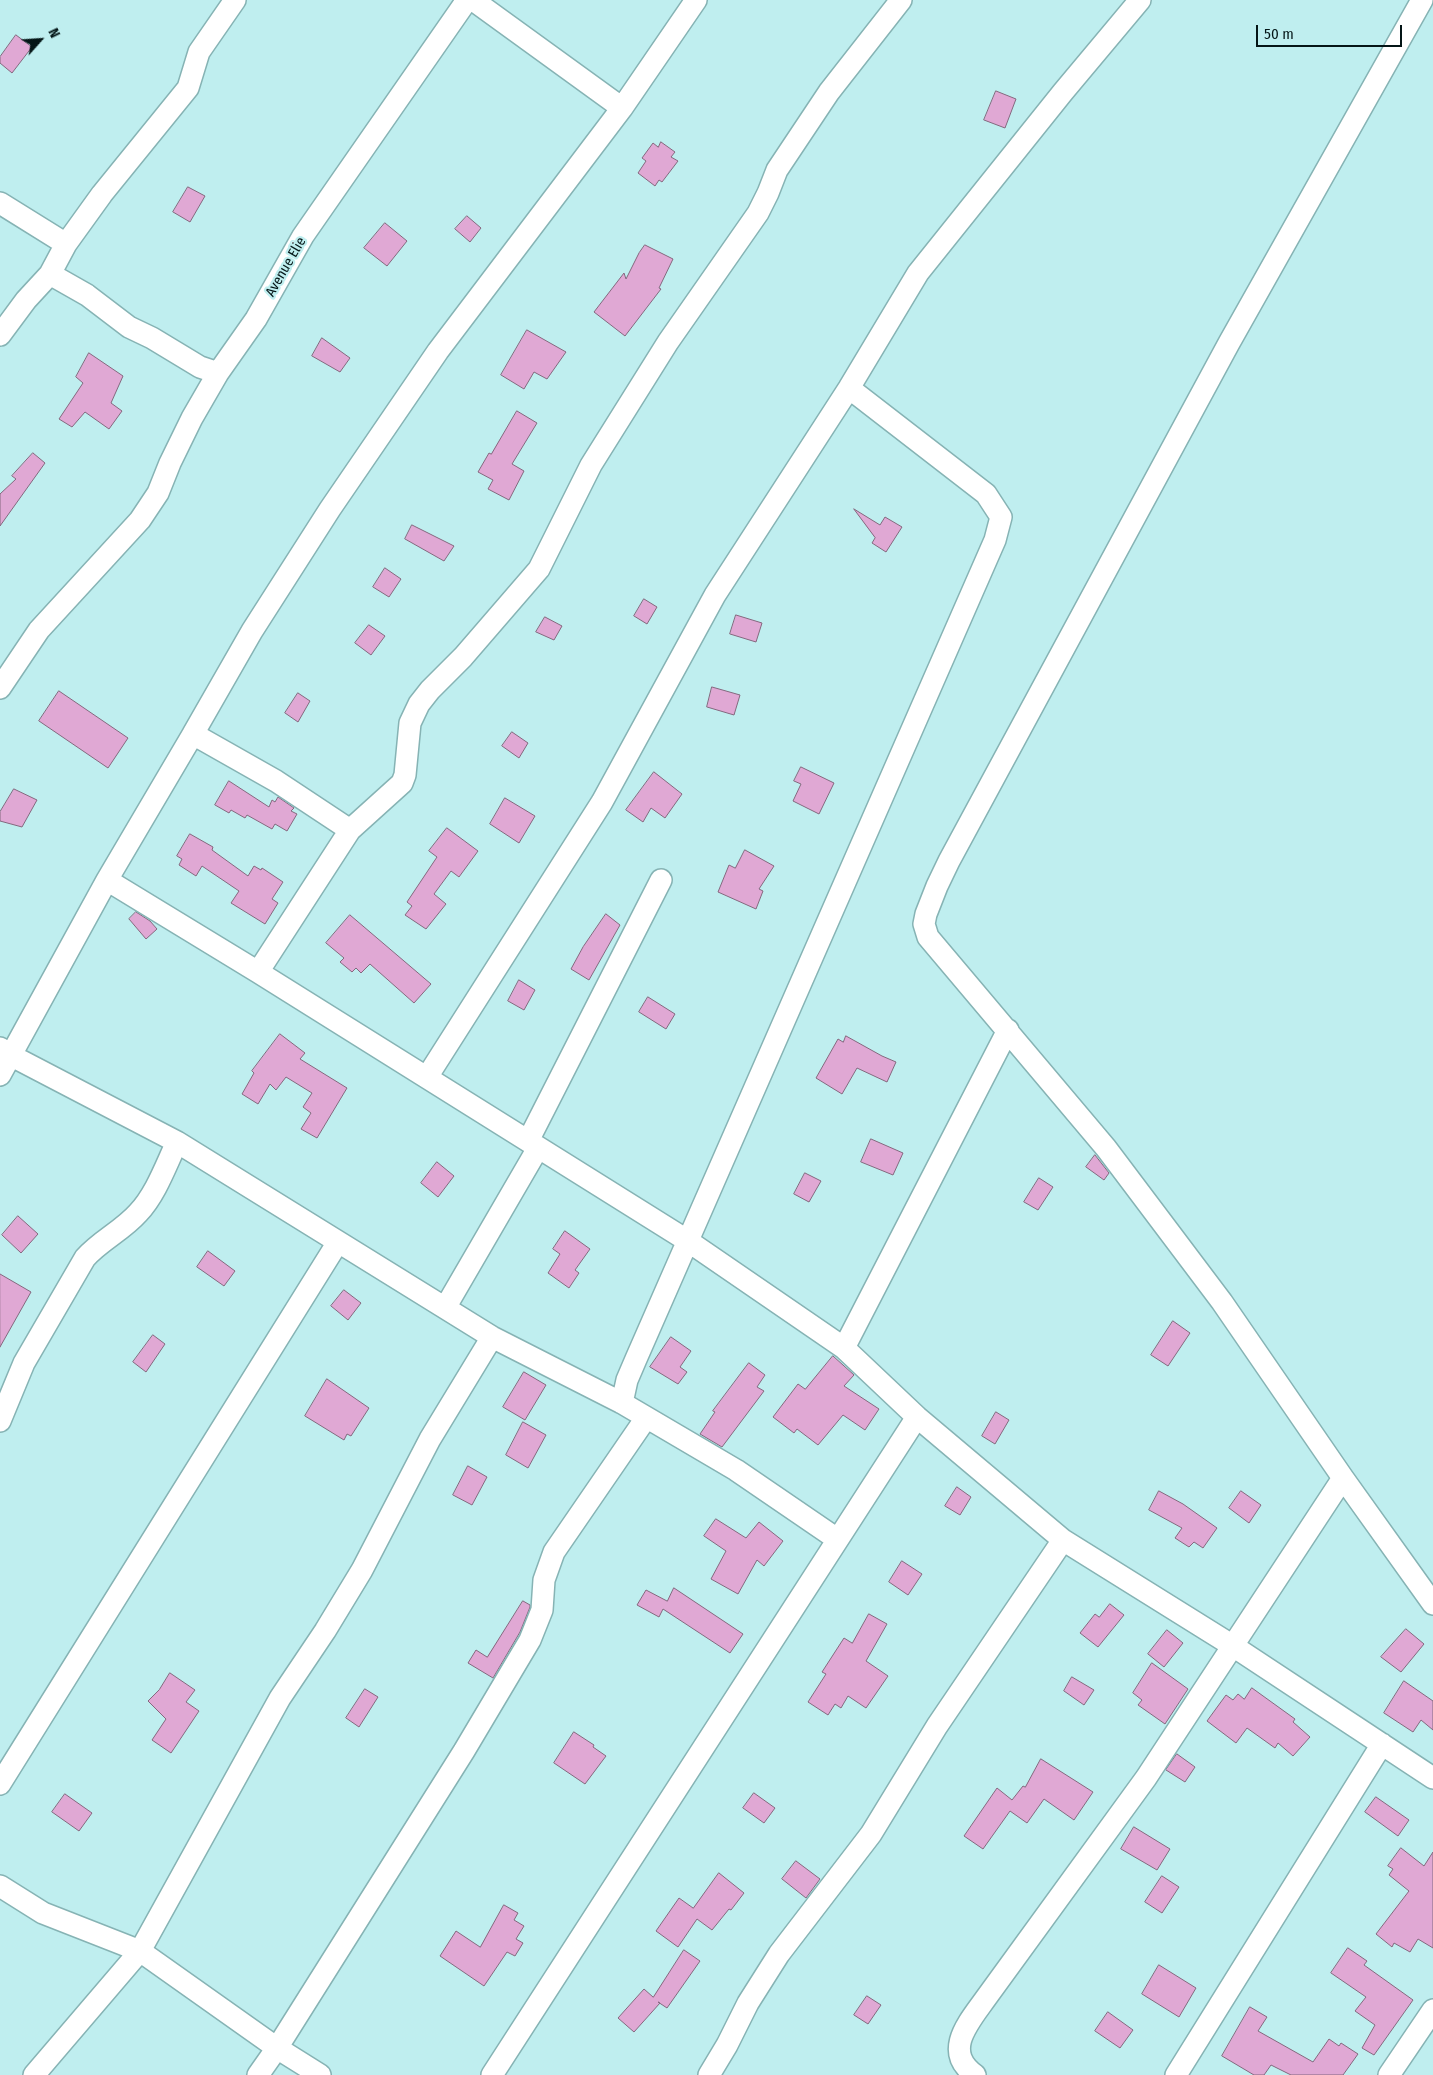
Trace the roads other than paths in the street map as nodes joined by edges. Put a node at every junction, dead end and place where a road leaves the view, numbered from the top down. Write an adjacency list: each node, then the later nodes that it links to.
1 (467, 0): 13 (street, Avenue Elie)
2 (473, 0): 8 (street)
3 (696, 0): 8 (street)
4 (901, 0): 17 (street)
5 (1140, 0): 14 (street)
6 (224, 4): 10 (street)
7 (1421, 5): 21 (street)
8 (622, 108): 16 (street)
9 (0, 203): 10 (street)
10 (66, 244): 11 (street)
11 (50, 274): 12 (street); 13 (street)
12 (0, 335)
13 (218, 373): 15 (street, Avenue Elie)
14 (849, 388): 24 (street); 28 (street)
15 (0, 688)
16 (193, 734): 17 (street); 18 (street)
17 (350, 830): 20 (street)
18 (107, 880): 20 (street); 22 (street)
19 (661, 880): 26 (street)
20 (258, 972): 24 (street)
21 (1008, 1030): 31 (street); 36 (street)
22 (6, 1052): 23 (street); 25 (street)
23 (0, 1075)
24 (427, 1077): 26 (street)
25 (177, 1142): 27 (street); 35 (street)
26 (533, 1144): 28 (street); 29 (street)
27 (338, 1242): 29 (street); 43 (street)
28 (688, 1242): 31 (street); 32 (street)
29 (445, 1308): 30 (street)
30 (492, 1337): 32 (street); 45 (street)
31 (844, 1348): 33 (street)
32 (622, 1403): 34 (street)
33 (917, 1417): 37 (street); 38 (street)
34 (646, 1418): 37 (street); 47 (street)
35 (0, 1421)
36 (1343, 1478): 39 (street); 40 (street)
37 (837, 1539): 51 (street)
38 (1063, 1540): 40 (street); 52 (street)
39 (1433, 1604)
40 (1233, 1646): 41 (street); 53 (street)
41 (1382, 1744): 42 (street); 54 (street)
42 (1433, 1778)
43 (0, 1784)
44 (0, 1886): 45 (street)
45 (140, 1951): 47 (street); 48 (street)
46 (1433, 2010): 55 (street)
47 (277, 2048): 49 (street); 50 (street)
48 (34, 2075)
49 (258, 2075)
50 (320, 2075)
51 (492, 2075)
52 (709, 2075)
53 (975, 2075)
54 (1176, 2075)
55 (1389, 2075)

